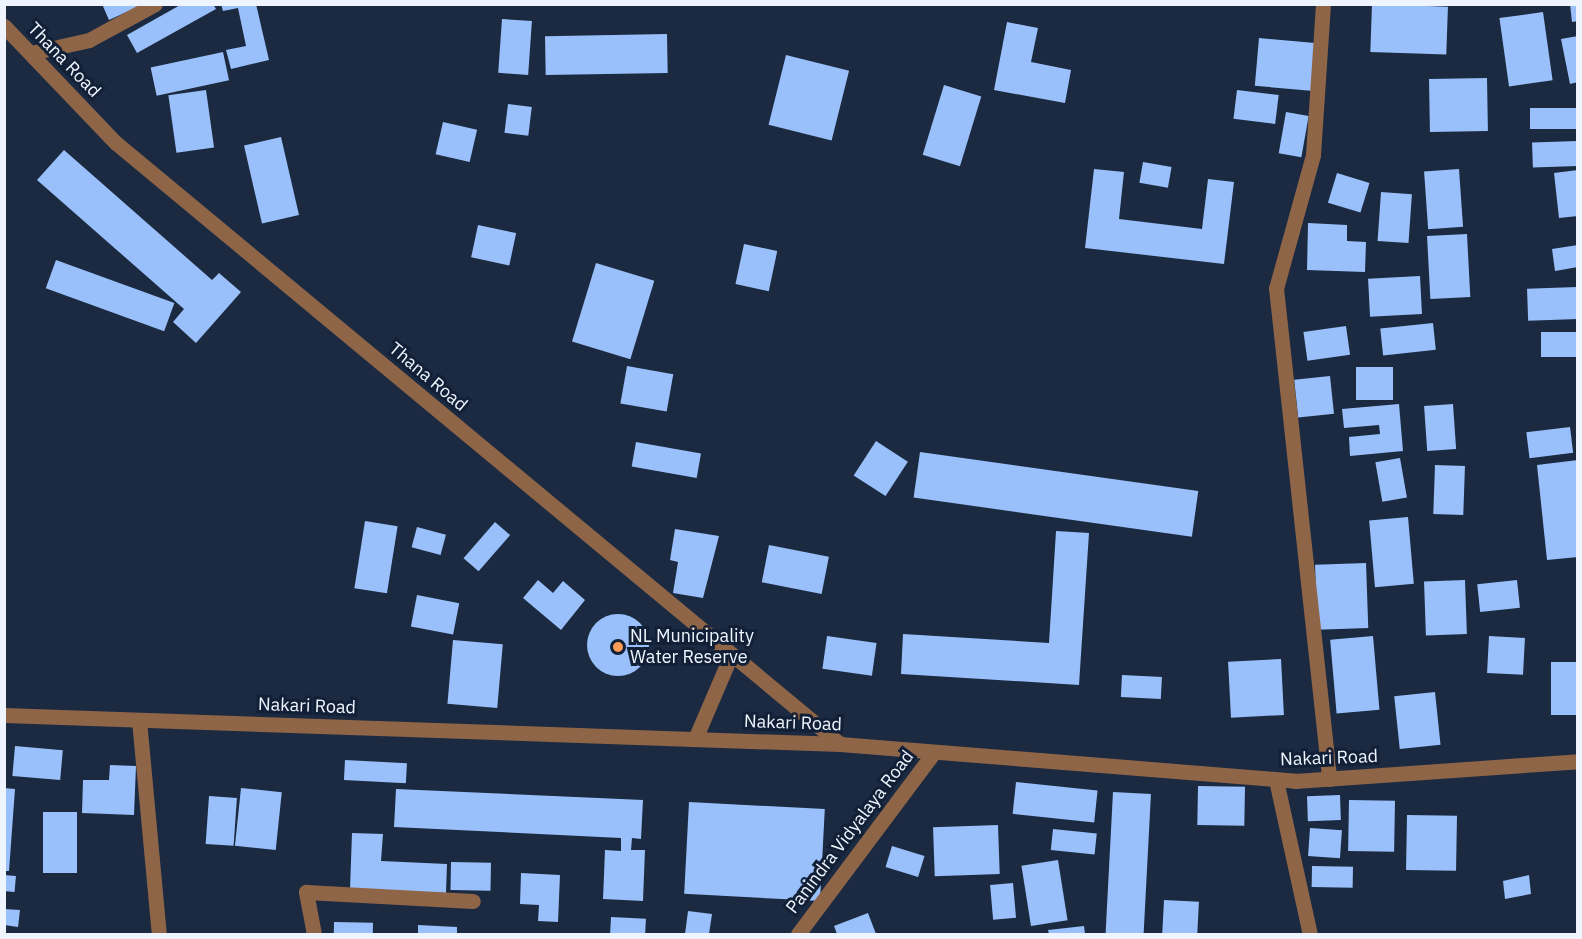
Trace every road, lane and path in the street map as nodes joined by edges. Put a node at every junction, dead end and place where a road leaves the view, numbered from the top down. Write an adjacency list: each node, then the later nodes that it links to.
1 (155, 4): 4 (street)
2 (1323, 4): 12 (street)
3 (4, 26): 4 (street, Thana Road)
4 (30, 53): 5 (street, Thana Road)
5 (731, 655): 8 (street); 9 (street, Thana Road)
6 (4, 715): 7 (street, Nakari Road)
7 (139, 720): 8 (street, Nakari Road); 15 (street)
8 (695, 739): 9 (street, Nakari Road)
9 (840, 744): 10 (street, Nakari Road)
10 (934, 752): 13 (street, Nakari Road); 17 (street, Panindra Vidyalaya Road)
11 (1578, 761): 12 (street, Nakari Road)
12 (1329, 779): 13 (street, Nakari Road)
13 (1276, 780): 18 (street)
14 (473, 901): 16 (street)
15 (159, 934)
16 (314, 934)
17 (798, 934)
18 (1311, 934)

